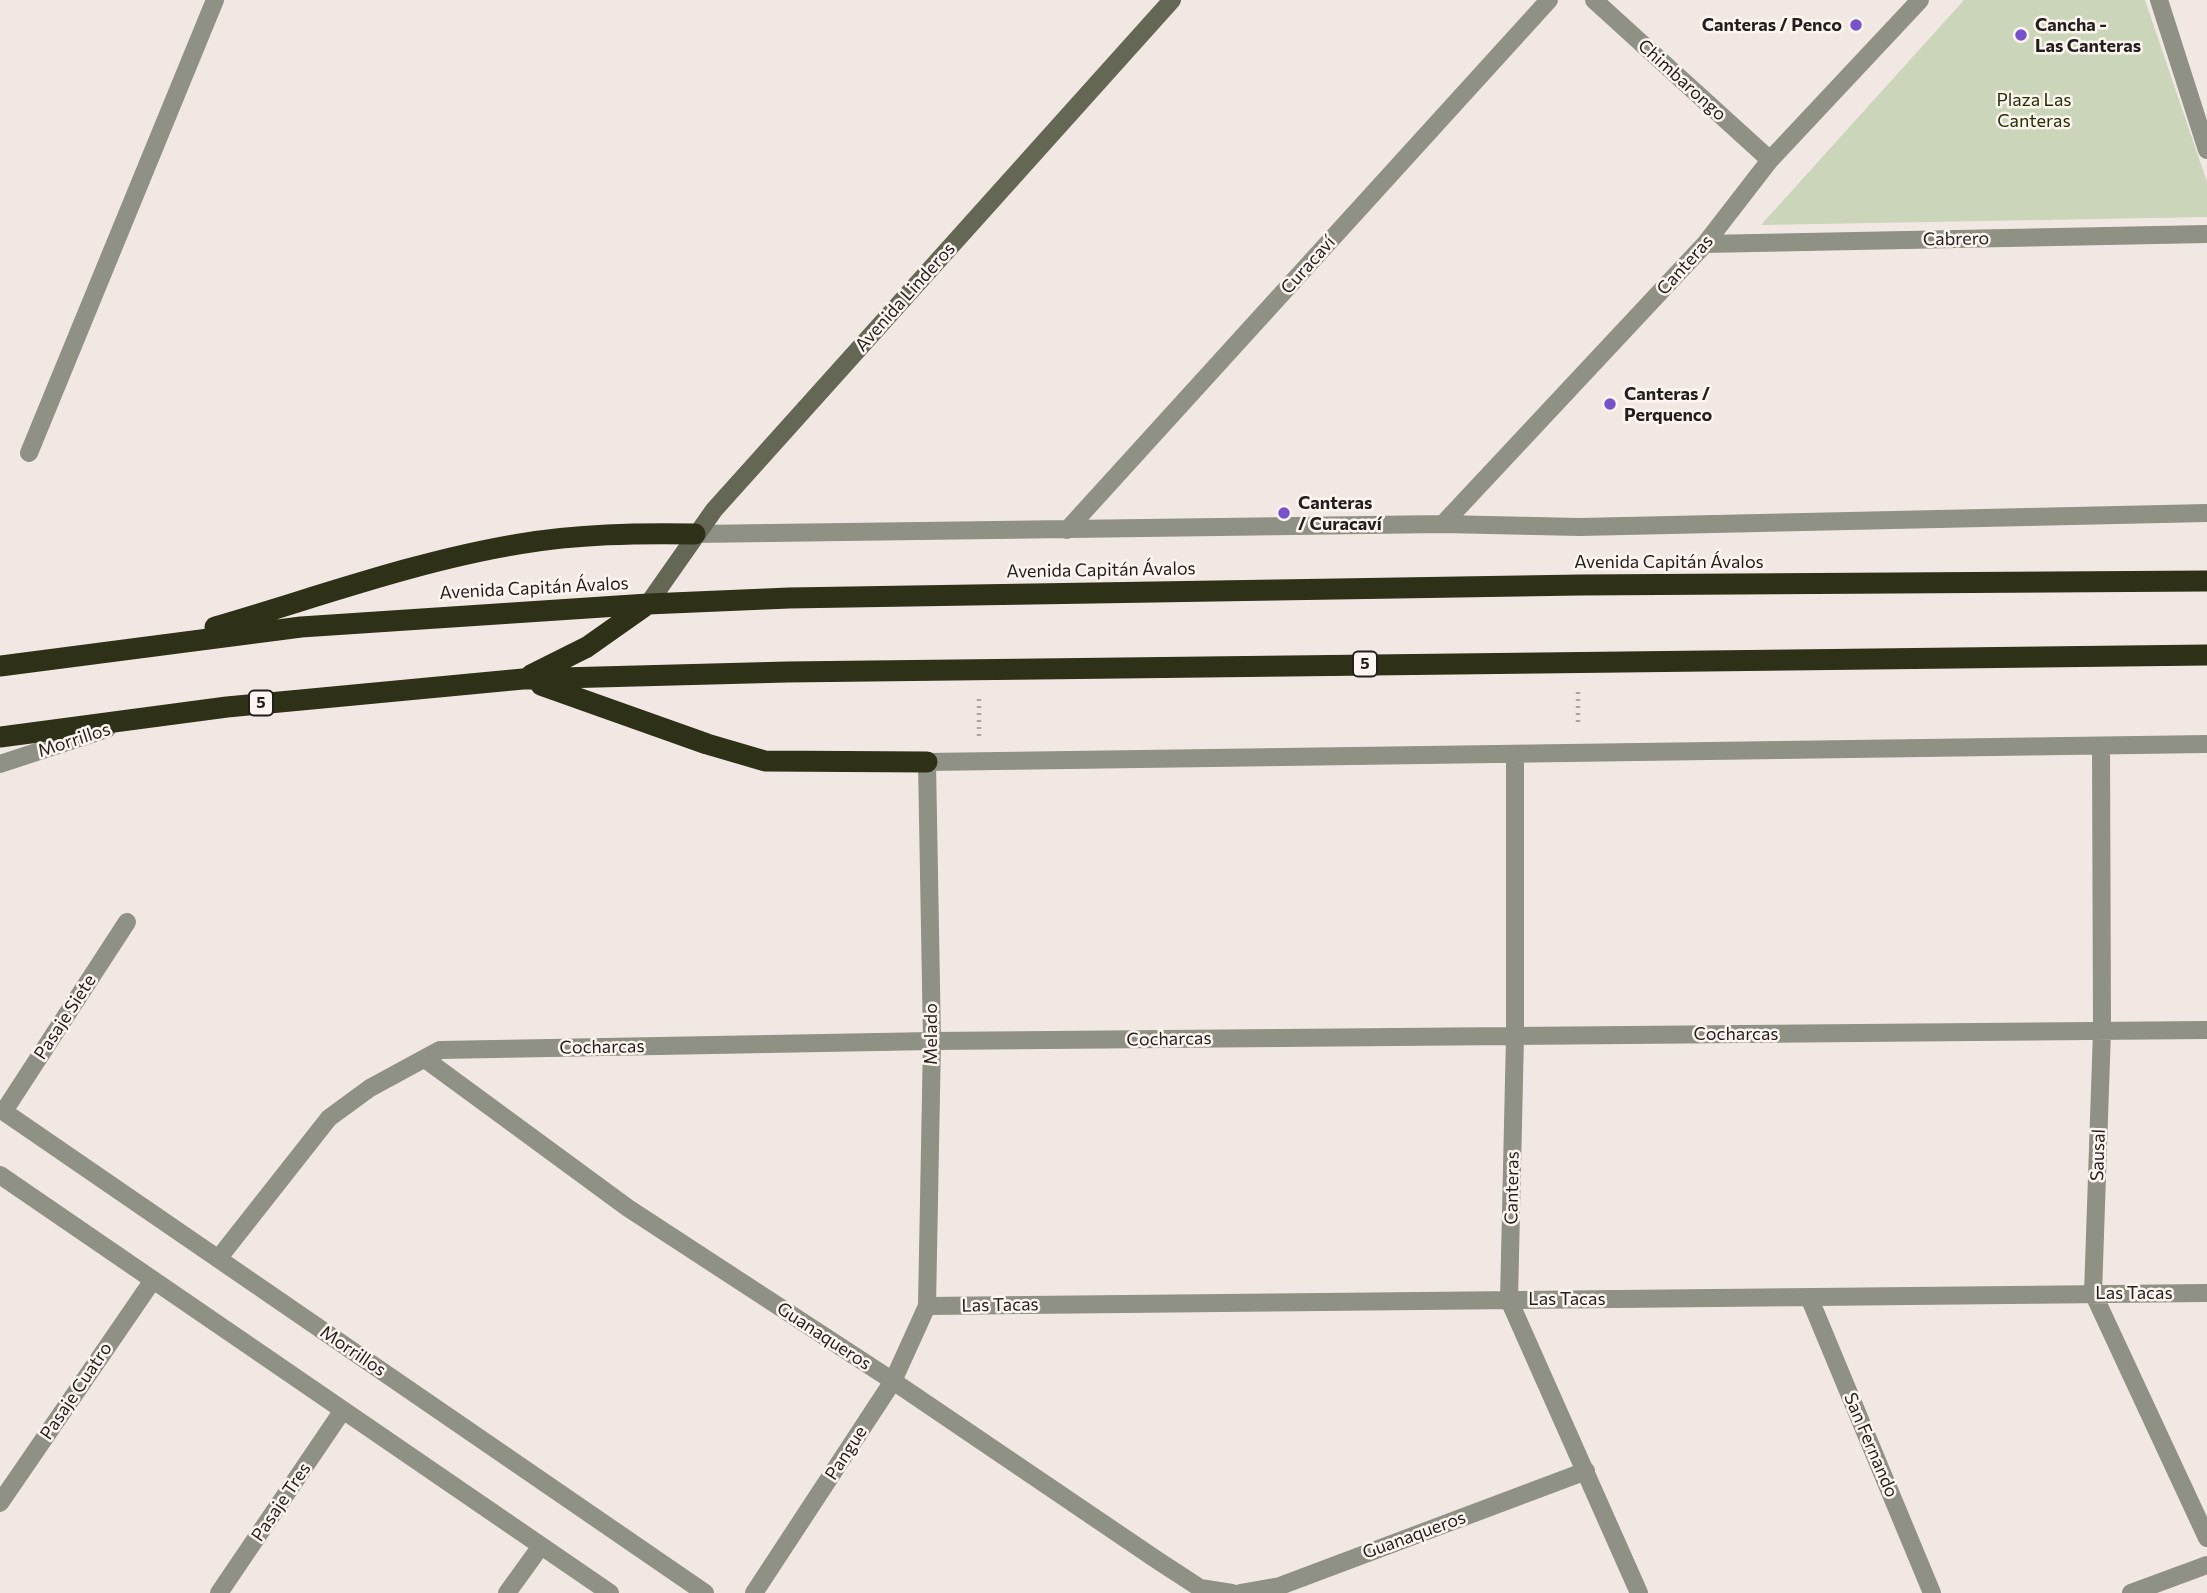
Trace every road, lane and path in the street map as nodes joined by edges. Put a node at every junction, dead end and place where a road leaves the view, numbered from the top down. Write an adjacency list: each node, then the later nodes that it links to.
1 (215, 0): 11 (street)
2 (1172, 0): 15 (street, Avenida Linderos)
3 (1549, 0): 14 (street, Curacaví)
4 (1594, 0): 8 (street, Chimbarongo)
5 (1920, 0): 8 (street, Canteras)
6 (2159, 0): 7 (street)
7 (2207, 150)
8 (1770, 160): 10 (street, Canteras)
9 (2207, 234): 10 (street, Cabrero)
10 (1705, 244): 13 (street, Canteras)
11 (29, 453)
12 (2207, 513): 13 (street, Avenida Capitán Ávalos)
13 (1443, 524): 14 (street, Avenida Capitán Ávalos)
14 (1067, 530): 15 (street, Avenida Capitán Ávalos)
15 (695, 534): 17 (street, Avenida Linderos); 18 (highway)
16 (2207, 581): 17 (highway, Avenida Capitán Ávalos)
17 (648, 604): 18 (highway, Avenida Capitán Ávalos); 21 (highway)
18 (160, 643): 20 (highway, Avenida Capitán Ávalos)
19 (2207, 655): 21 (highway, 5)
20 (0, 666)
21 (523, 679): 24 (highway, 5); 31 (highway)
22 (1578, 683): 25 (path)
23 (979, 695): 26 (path)
24 (148, 716): 27 (highway, 5); 32 (street, Morrillos)
25 (1578, 722)
26 (979, 734)
27 (0, 737)
28 (2207, 744): 29 (street)
29 (2101, 746): 30 (street); 35 (street, Sausal)
30 (1515, 756): 31 (street); 36 (street, Canteras)
31 (927, 762): 37 (street, Melado)
32 (0, 764)
33 (127, 922): 39 (street, Pasaje Siete)
34 (2207, 1030): 35 (street, Cocharcas)
35 (2102, 1031): 36 (street, Cocharcas); 43 (street, Sausal)
36 (1515, 1036): 37 (street, Cocharcas); 46 (street, Canteras)
37 (932, 1041): 38 (street, Cocharcas); 47 (street, Melado)
38 (425, 1059): 41 (street, Cocharcas); 48 (street, Guanaqueros)
39 (2, 1110): 41 (street, Morrillos)
40 (0, 1175): 42 (street)
41 (218, 1259): 58 (street, Morrillos)
42 (153, 1280): 49 (street); 51 (street, Pasaje Cuatro)
43 (2092, 1293): 44 (street, Las Tacas); 45 (street, Las Tacas); 52 (street, Sausal)
44 (2207, 1293)
45 (1809, 1297): 46 (street, Las Tacas); 63 (street, San Fernando)
46 (1509, 1300): 47 (street, Las Tacas); 50 (street, Canteras)
47 (927, 1306): 48 (street, Pangue)
48 (893, 1381): 59 (street, Pangue); 60 (street, Guanaqueros)
49 (343, 1410): 53 (street); 55 (street, Pasaje Tres)
50 (1586, 1471): 61 (street, Guanaqueros); 62 (street, Canteras)
51 (0, 1503)
52 (2207, 1538)
53 (541, 1546): 56 (street); 57 (street)
54 (2207, 1565): 64 (street)
55 (219, 1593)
56 (508, 1593)
57 (610, 1593)
58 (705, 1593)
59 (754, 1593)
60 (1232, 1593)
61 (1240, 1593)
62 (1639, 1593)
63 (1932, 1593)
64 (2131, 1593)

